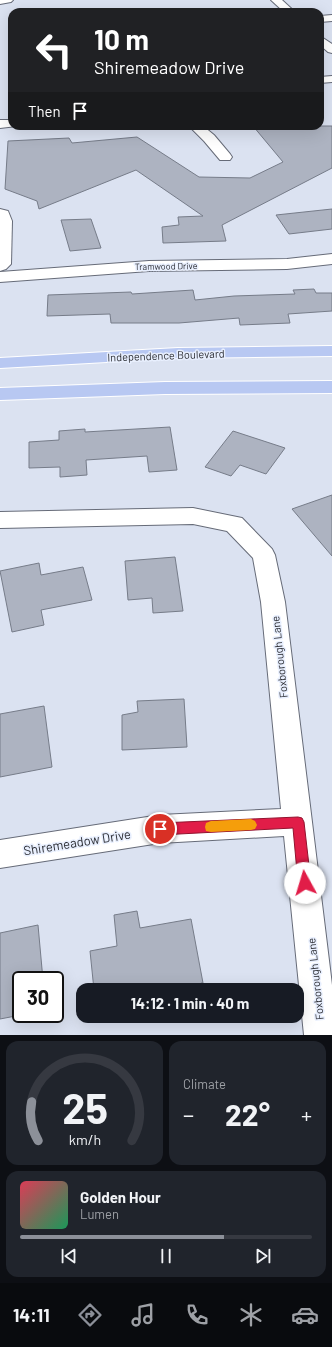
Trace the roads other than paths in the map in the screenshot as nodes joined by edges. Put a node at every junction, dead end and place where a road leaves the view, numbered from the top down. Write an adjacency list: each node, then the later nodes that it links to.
1 (8, 0): 3 (street)
2 (276, 0): 4 (street)
3 (0, 1)
4 (285, 8)
5 (324, 43): 6 (street)
6 (332, 50)
7 (200, 130): 8 (street)
8 (225, 158)
9 (0, 213): 11 (street)
10 (332, 259): 12 (street, Tramwood Drive)
11 (0, 266)
12 (0, 277)
13 (332, 351): 14 (main road, Independence Boulevard)
14 (0, 363)
15 (332, 387): 16 (main road)
16 (0, 394)
17 (0, 520): 18 (street, Foxborough Lane)
18 (298, 822): 19 (street, Shiremeadow Drive); 20 (street, Foxborough Lane)
19 (0, 854)
20 (321, 1035)

